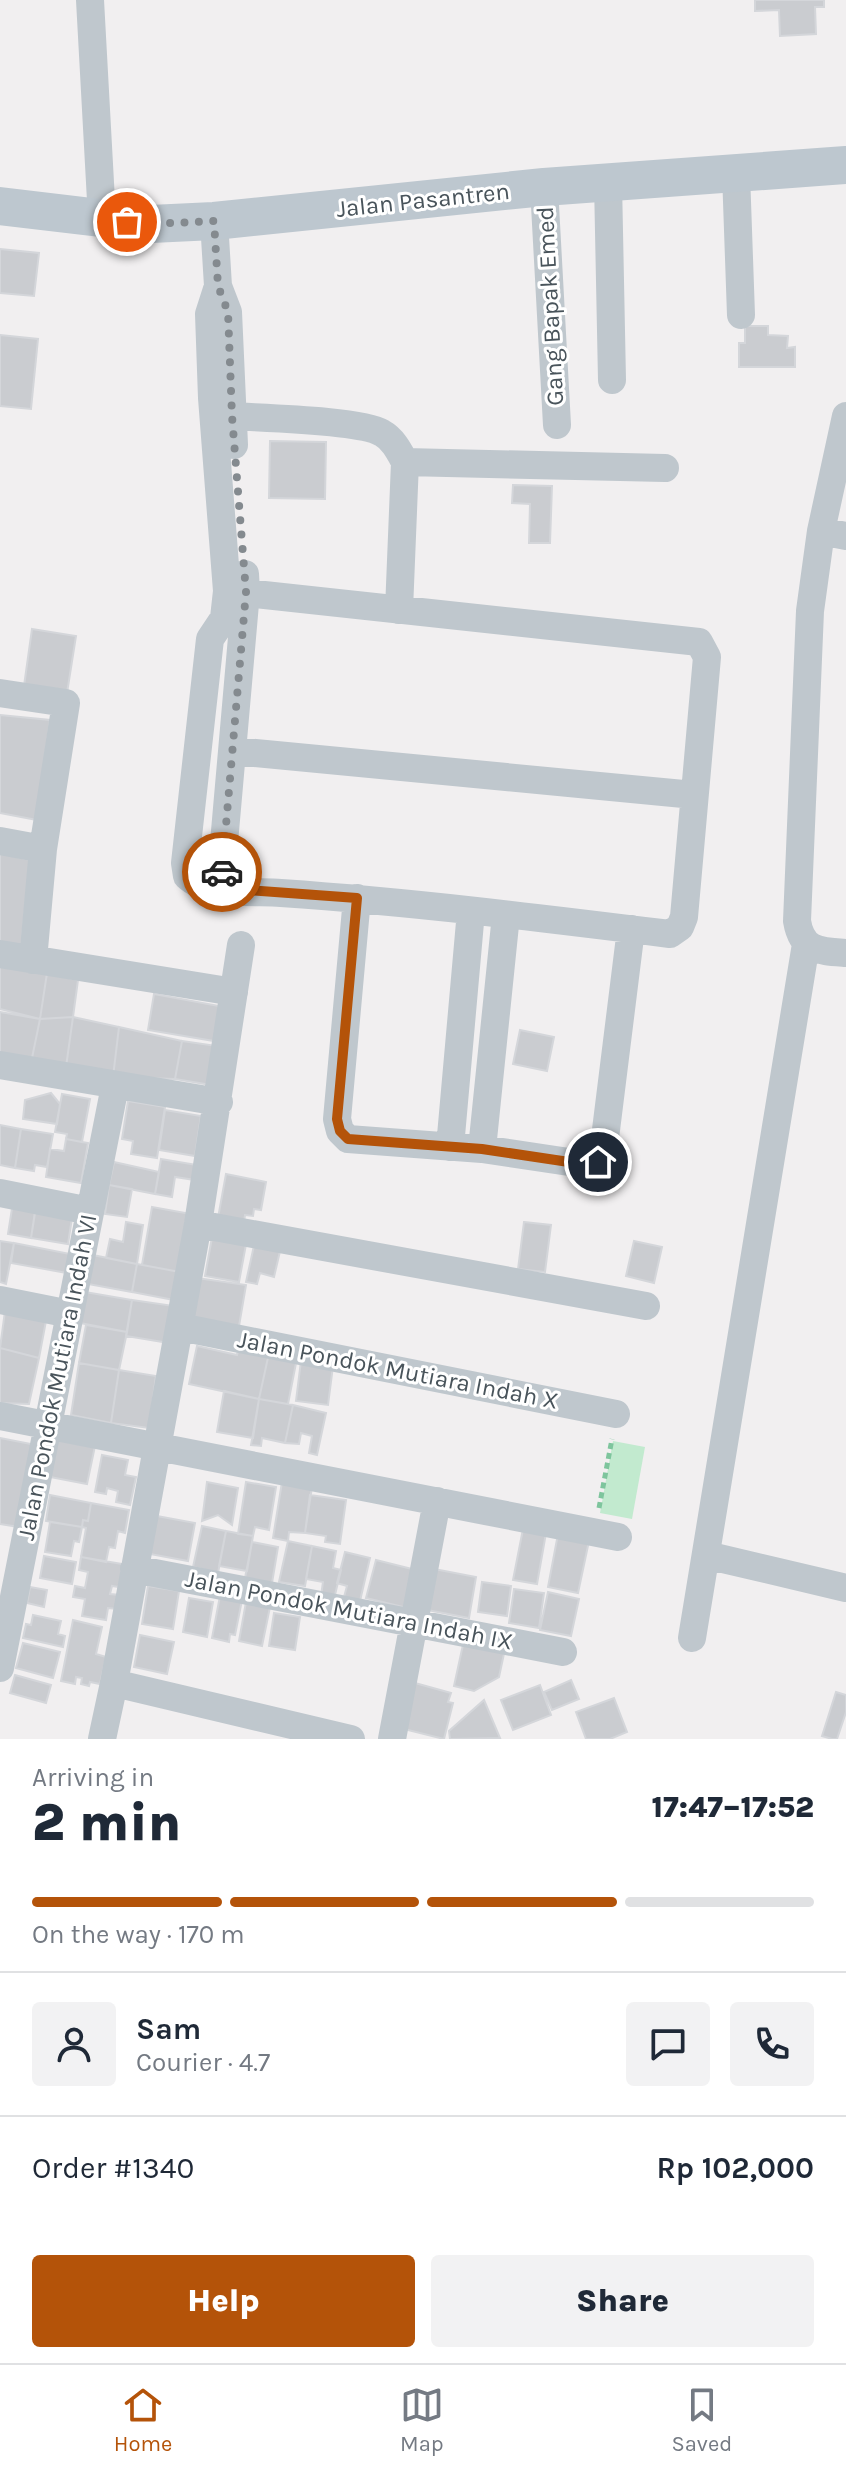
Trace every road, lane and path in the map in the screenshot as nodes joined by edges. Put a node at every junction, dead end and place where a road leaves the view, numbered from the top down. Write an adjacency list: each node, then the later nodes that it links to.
1 (90, 0): 7 (street)
2 (846, 165): 3 (main road, Jalan Pasantren)
3 (736, 173): 4 (main road, Jalan Pasantren); 9 (street)
4 (608, 182): 5 (main road, Jalan Pasantren); 10 (street)
5 (544, 187): 8 (main road, Jalan Pasantren); 13 (street, Gang Bapak Emed)
6 (0, 206): 7 (main road, Jalan Pasantren)
7 (102, 219): 8 (main road, Jalan Pasantren)
8 (214, 221): 11 (street)
9 (741, 315)
10 (612, 380)
11 (225, 404): 14 (street); 17 (street)
12 (846, 416): 16 (street)
13 (557, 425)
14 (405, 462): 15 (street); 18 (street)
15 (665, 468)
16 (833, 533): 29 (street)
17 (236, 591): 18 (street); 20 (street); 24 (street)
18 (399, 610): 21 (street)
19 (0, 693): 23 (street)
20 (234, 751): 21 (street); 24 (street)
21 (694, 795): 28 (street)
22 (0, 841): 23 (street)
23 (43, 849): 33 (street)
24 (220, 888): 25 (street)
25 (357, 898): 26 (street); 38 (street)
26 (471, 911): 27 (street); 38 (street)
27 (506, 915): 28 (street); 39 (street)
28 (631, 929): 39 (street)
29 (806, 944): 31 (street); 54 (street)
30 (241, 945): 34 (street)
31 (846, 953)
32 (0, 954): 33 (street)
33 (33, 960): 34 (street)
34 (234, 992): 37 (street)
35 (0, 1065): 36 (street)
36 (115, 1086): 37 (street); 41 (street, Jalan Pondok Mutiara Indah VI)
37 (219, 1102): 42 (street)
38 (450, 1147): 39 (street)
39 (482, 1149)
40 (0, 1193): 41 (street)
41 (90, 1211): 45 (street, Jalan Pondok Mutiara Indah VI)
42 (198, 1224): 44 (street); 46 (street)
43 (0, 1300): 45 (street)
44 (646, 1306)
45 (70, 1314): 49 (street, Jalan Pondok Mutiara Indah VI)
46 (180, 1327): 47 (street, Jalan Pondok Mutiara Indah X); 50 (street)
47 (616, 1414): 53 (path)
48 (0, 1416): 49 (street)
49 (47, 1425): 50 (street); 52 (street, Jalan Pondok Mutiara Indah VI)
50 (158, 1448): 51 (street); 55 (street)
51 (437, 1501): 53 (street); 57 (street)
52 (13, 1535): 60 (street, Jalan Pondok Mutiara Indah VI)
53 (606, 1535)
54 (706, 1555): 56 (street); 58 (street)
55 (134, 1569): 57 (street, Jalan Pondok Mutiara Indah IX); 61 (street)
56 (846, 1588)
57 (416, 1622): 59 (street, Jalan Pondok Mutiara Indah IX); 64 (street)
58 (692, 1638)
59 (563, 1652)
60 (1, 1657)
61 (114, 1683): 62 (street); 63 (street)
62 (102, 1739)
63 (351, 1739)
64 (392, 1739)

